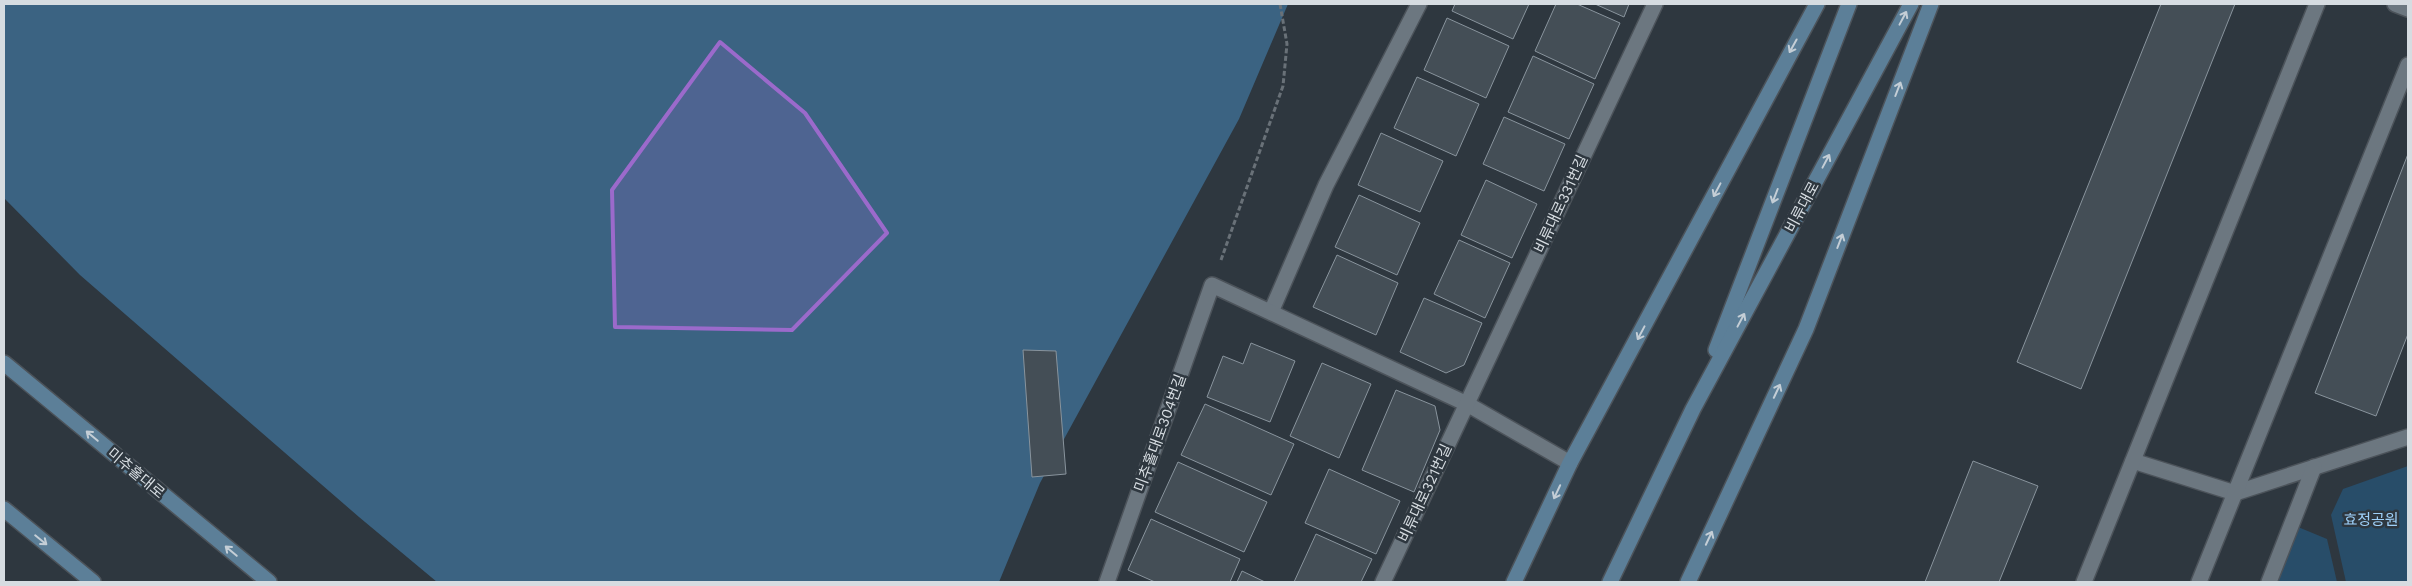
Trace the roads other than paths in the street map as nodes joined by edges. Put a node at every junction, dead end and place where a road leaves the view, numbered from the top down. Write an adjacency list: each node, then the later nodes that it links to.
1 (1418, 4): 11 (lane)
2 (1655, 4): 13 (lane, 비류대로331번길)
3 (1817, 4): 17 (main road, one-way to 17)
4 (1849, 4): 14 (main road, 비류대로, one-way to 14)
5 (1911, 4): 14 (main road, 비류대로, one-way to 5)
6 (1931, 4): 27 (main road, one-way to 6)
7 (2317, 4): 16 (lane)
8 (2395, 4): 9 (lane)
9 (2408, 9)
10 (2408, 65): 19 (lane)
11 (1271, 312): 13 (lane); 23 (lane, 미추홀대로304번길)
12 (4, 363): 22 (main road, 미추홀대로, one-way to 12)
13 (1467, 404): 17 (lane); 24 (lane, 비류대로321번길)
14 (1693, 409): 26 (main road, 비류대로)
15 (2408, 437): 18 (lane)
16 (2133, 461): 19 (lane); 28 (lane)
17 (1570, 463): 25 (main road, one-way to 25)
18 (2314, 467): 19 (lane); 30 (lane)
19 (2235, 493): 29 (lane)
20 (4, 509): 21 (main road, one-way to 21)
21 (93, 582)
22 (269, 582)
23 (1107, 582)
24 (1383, 582)
25 (1514, 582)
26 (1610, 582)
27 (1688, 582)
28 (2084, 582)
29 (2199, 582)
30 (2269, 582)

